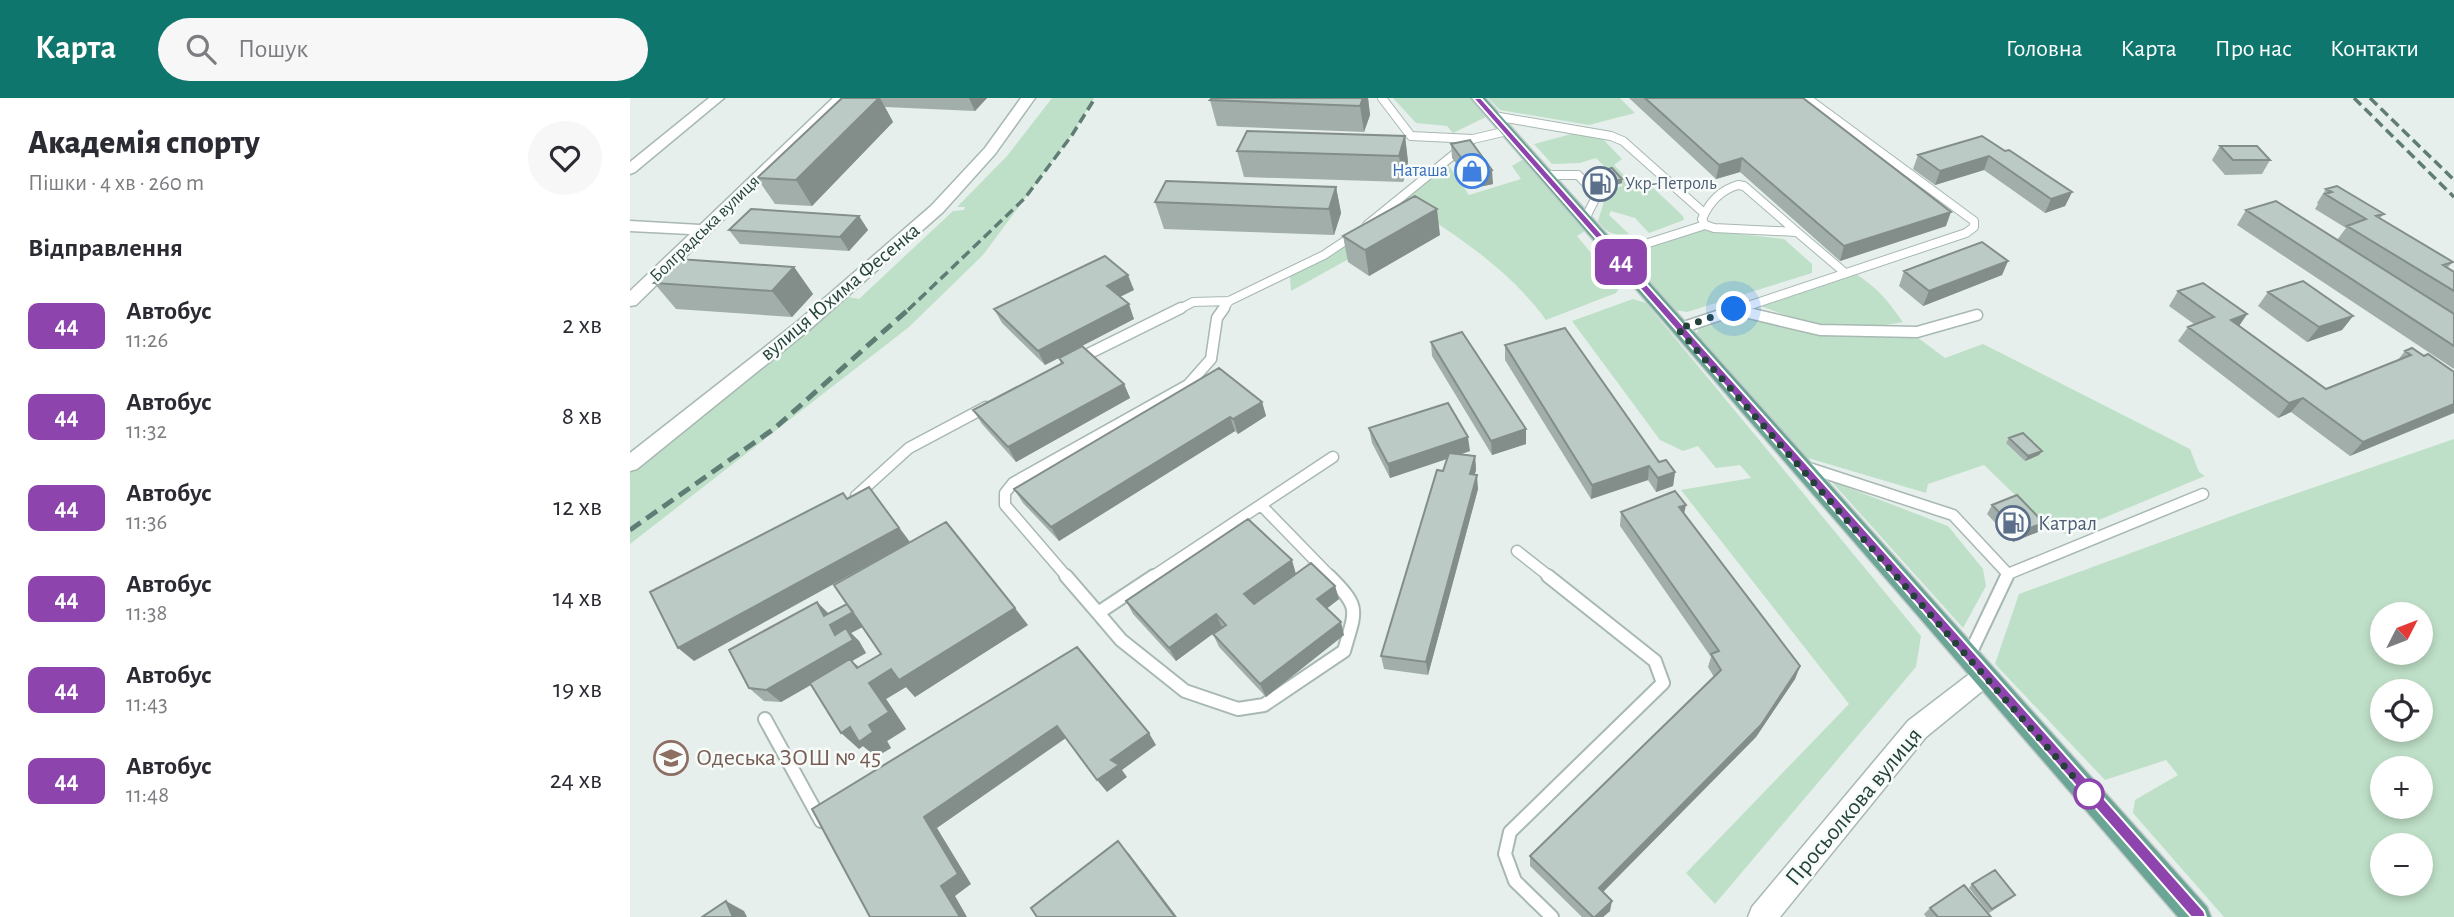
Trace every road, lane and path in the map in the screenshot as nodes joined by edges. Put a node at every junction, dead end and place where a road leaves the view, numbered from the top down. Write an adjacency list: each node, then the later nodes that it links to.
1 (717, 98): 10 (street)
2 (841, 98): 16 (street, Болградська вулиця)
3 (1028, 98): 29 (street, вулиця Юхима Фесенка)
4 (1382, 98): 9 (lane)
5 (1478, 98): 7 (main road)
6 (1807, 98): 19 (lane)
7 (1494, 116): 8 (main road); 12 (lane)
8 (1507, 131): 9 (lane); 11 (main road)
9 (1473, 139): 21 (lane)
10 (630, 169)
11 (1546, 175): 13 (main road); 13 (lane)
12 (1704, 213): 14 (lane); 17 (lane)
13 (1584, 219): 18 (main road)
14 (1705, 225): 17 (lane); 18 (lane)
15 (630, 226): 16 (street)
16 (704, 230): 20 (street, Болградська вулиця)
17 (1798, 232): 19 (lane)
18 (1614, 254): 24 (main road)
19 (1844, 272): 22 (lane)
20 (630, 301)
21 (1228, 301): 25 (lane); 35 (lane)
22 (1734, 309): 23 (lane); 24 (lane)
23 (1977, 315)
24 (1678, 329): 28 (main road)
25 (1068, 365)
26 (994, 403): 31 (lane)
27 (1333, 457): 32 (lane)
28 (1797, 463): 34 (lane); 36 (main road)
29 (630, 464)
30 (2203, 494): 34 (lane)
31 (840, 504)
32 (1261, 505): 35 (lane); 35 (lane)
33 (1517, 551): 39 (lane)
34 (2008, 574): 36 (lane)
35 (1098, 613)
36 (1976, 667): 40 (street, Просьолкова вулиця); 41 (main road)
37 (765, 719): 38 (lane)
38 (828, 835)
39 (1552, 917)
40 (1762, 917)
41 (2197, 917)

